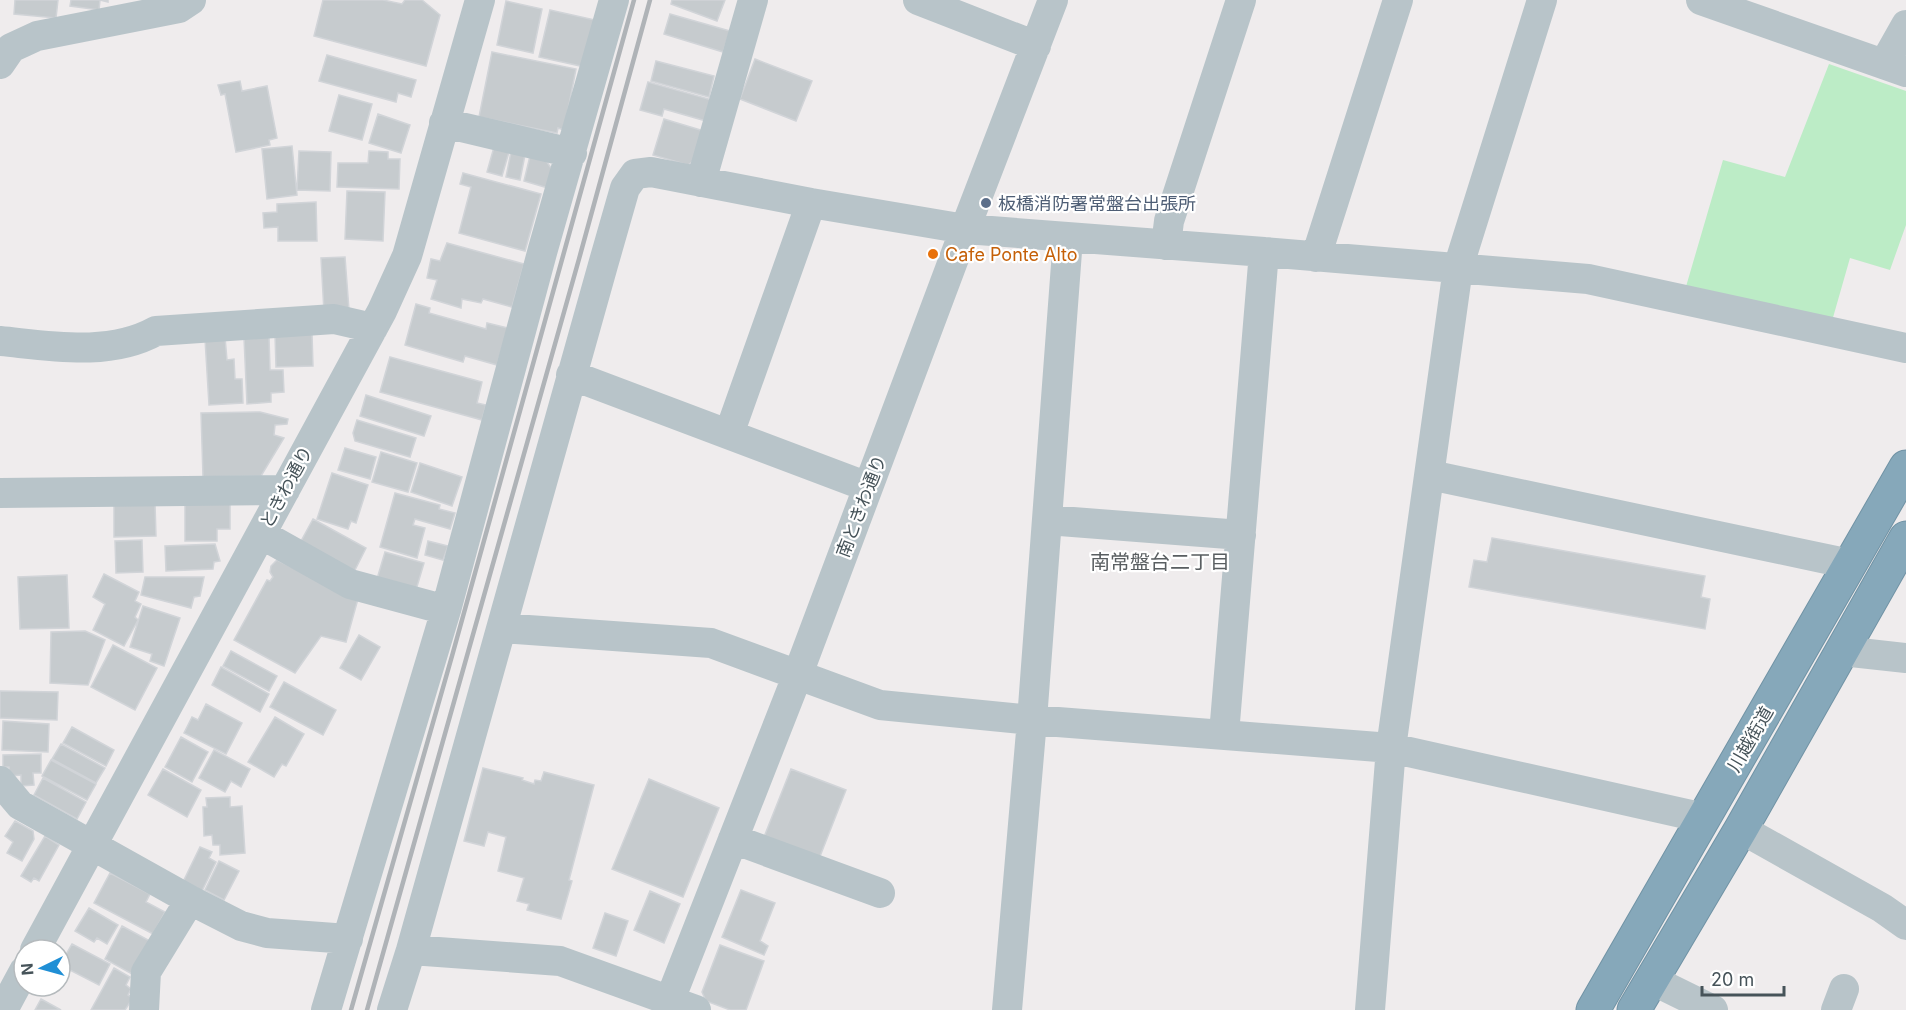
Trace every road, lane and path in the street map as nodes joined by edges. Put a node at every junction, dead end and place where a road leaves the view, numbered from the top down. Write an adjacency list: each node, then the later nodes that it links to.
1 (191, 0): 13 (street)
2 (480, 0): 15 (street, ときわ通り)
3 (614, 0): 16 (street)
4 (753, 0): 17 (street)
5 (918, 0): 12 (street)
6 (1053, 0): 12 (street, 南ときわ通り)
7 (1241, 0): 21 (street)
8 (1398, 0): 23 (street)
9 (1542, 0): 24 (street)
10 (1717, 3): 14 (street)
11 (1906, 25): 14 (street)
12 (1036, 46): 19 (street, 南ときわ通り)
13 (0, 64)
14 (1895, 68)
15 (444, 123): 16 (street); 25 (street, ときわ通り)
16 (572, 153): 40 (street)
17 (701, 182): 18 (street); 28 (street)
18 (811, 203): 19 (street); 29 (street)
19 (965, 229): 20 (street); 32 (street, 南ときわ通り)
20 (1068, 238): 21 (street); 35 (street)
21 (1166, 245): 22 (street)
22 (1264, 252): 23 (street); 37 (street)
23 (1316, 257): 24 (street)
24 (1458, 268): 27 (street); 31 (street)
25 (373, 328): 26 (street); 33 (street, ときわ通り)
26 (0, 341)
27 (1906, 348)
28 (571, 375): 29 (street); 41 (street)
29 (729, 434): 32 (street)
30 (1906, 467): 39 (highway, 川越街道)
31 (1430, 475): 39 (street); 47 (street)
32 (868, 487): 44 (street, 南ときわ通り)
33 (285, 490): 34 (street); 36 (street, ときわ通り)
34 (0, 492)
35 (1047, 520): 37 (street); 45 (street)
36 (261, 534): 40 (street); 51 (street, ときわ通り)
37 (1241, 535): 46 (street)
38 (1906, 538): 42 (highway, 川越街道)
39 (1850, 564): 49 (highway, 川越街道)
40 (446, 610): 58 (street)
41 (502, 628): 44 (street); 59 (street)
42 (1842, 651): 43 (street); 50 (highway, 川越街道)
43 (1906, 658)
44 (798, 674): 45 (street); 52 (street, 南ときわ通り)
45 (1032, 720): 46 (street); 67 (street)
46 (1224, 734): 47 (street)
47 (1392, 748): 49 (street); 68 (street)
48 (0, 781): 51 (street)
49 (1704, 818): 69 (highway, 川越街道)
50 (1741, 829): 56 (street); 60 (highway, 川越街道)
51 (92, 845): 55 (street); 57 (street, ときわ通り)
52 (730, 849): 53 (street); 54 (street); 62 (street, 南ときわ通り)
53 (880, 893)
54 (826, 894)
55 (190, 900): 58 (street); 64 (street)
56 (1906, 925)
57 (42, 938)
58 (348, 939): 65 (street)
59 (411, 950): 62 (street); 66 (street)
60 (1652, 980): 70 (highway, 川越街道); 71 (street)
61 (12, 993): 63 (street)
62 (678, 1007)
63 (3, 1010)
64 (144, 1010)
65 (326, 1010)
66 (392, 1010)
67 (1007, 1010)
68 (1371, 1010)
69 (1593, 1010)
70 (1634, 1010)
71 (1713, 1010)

